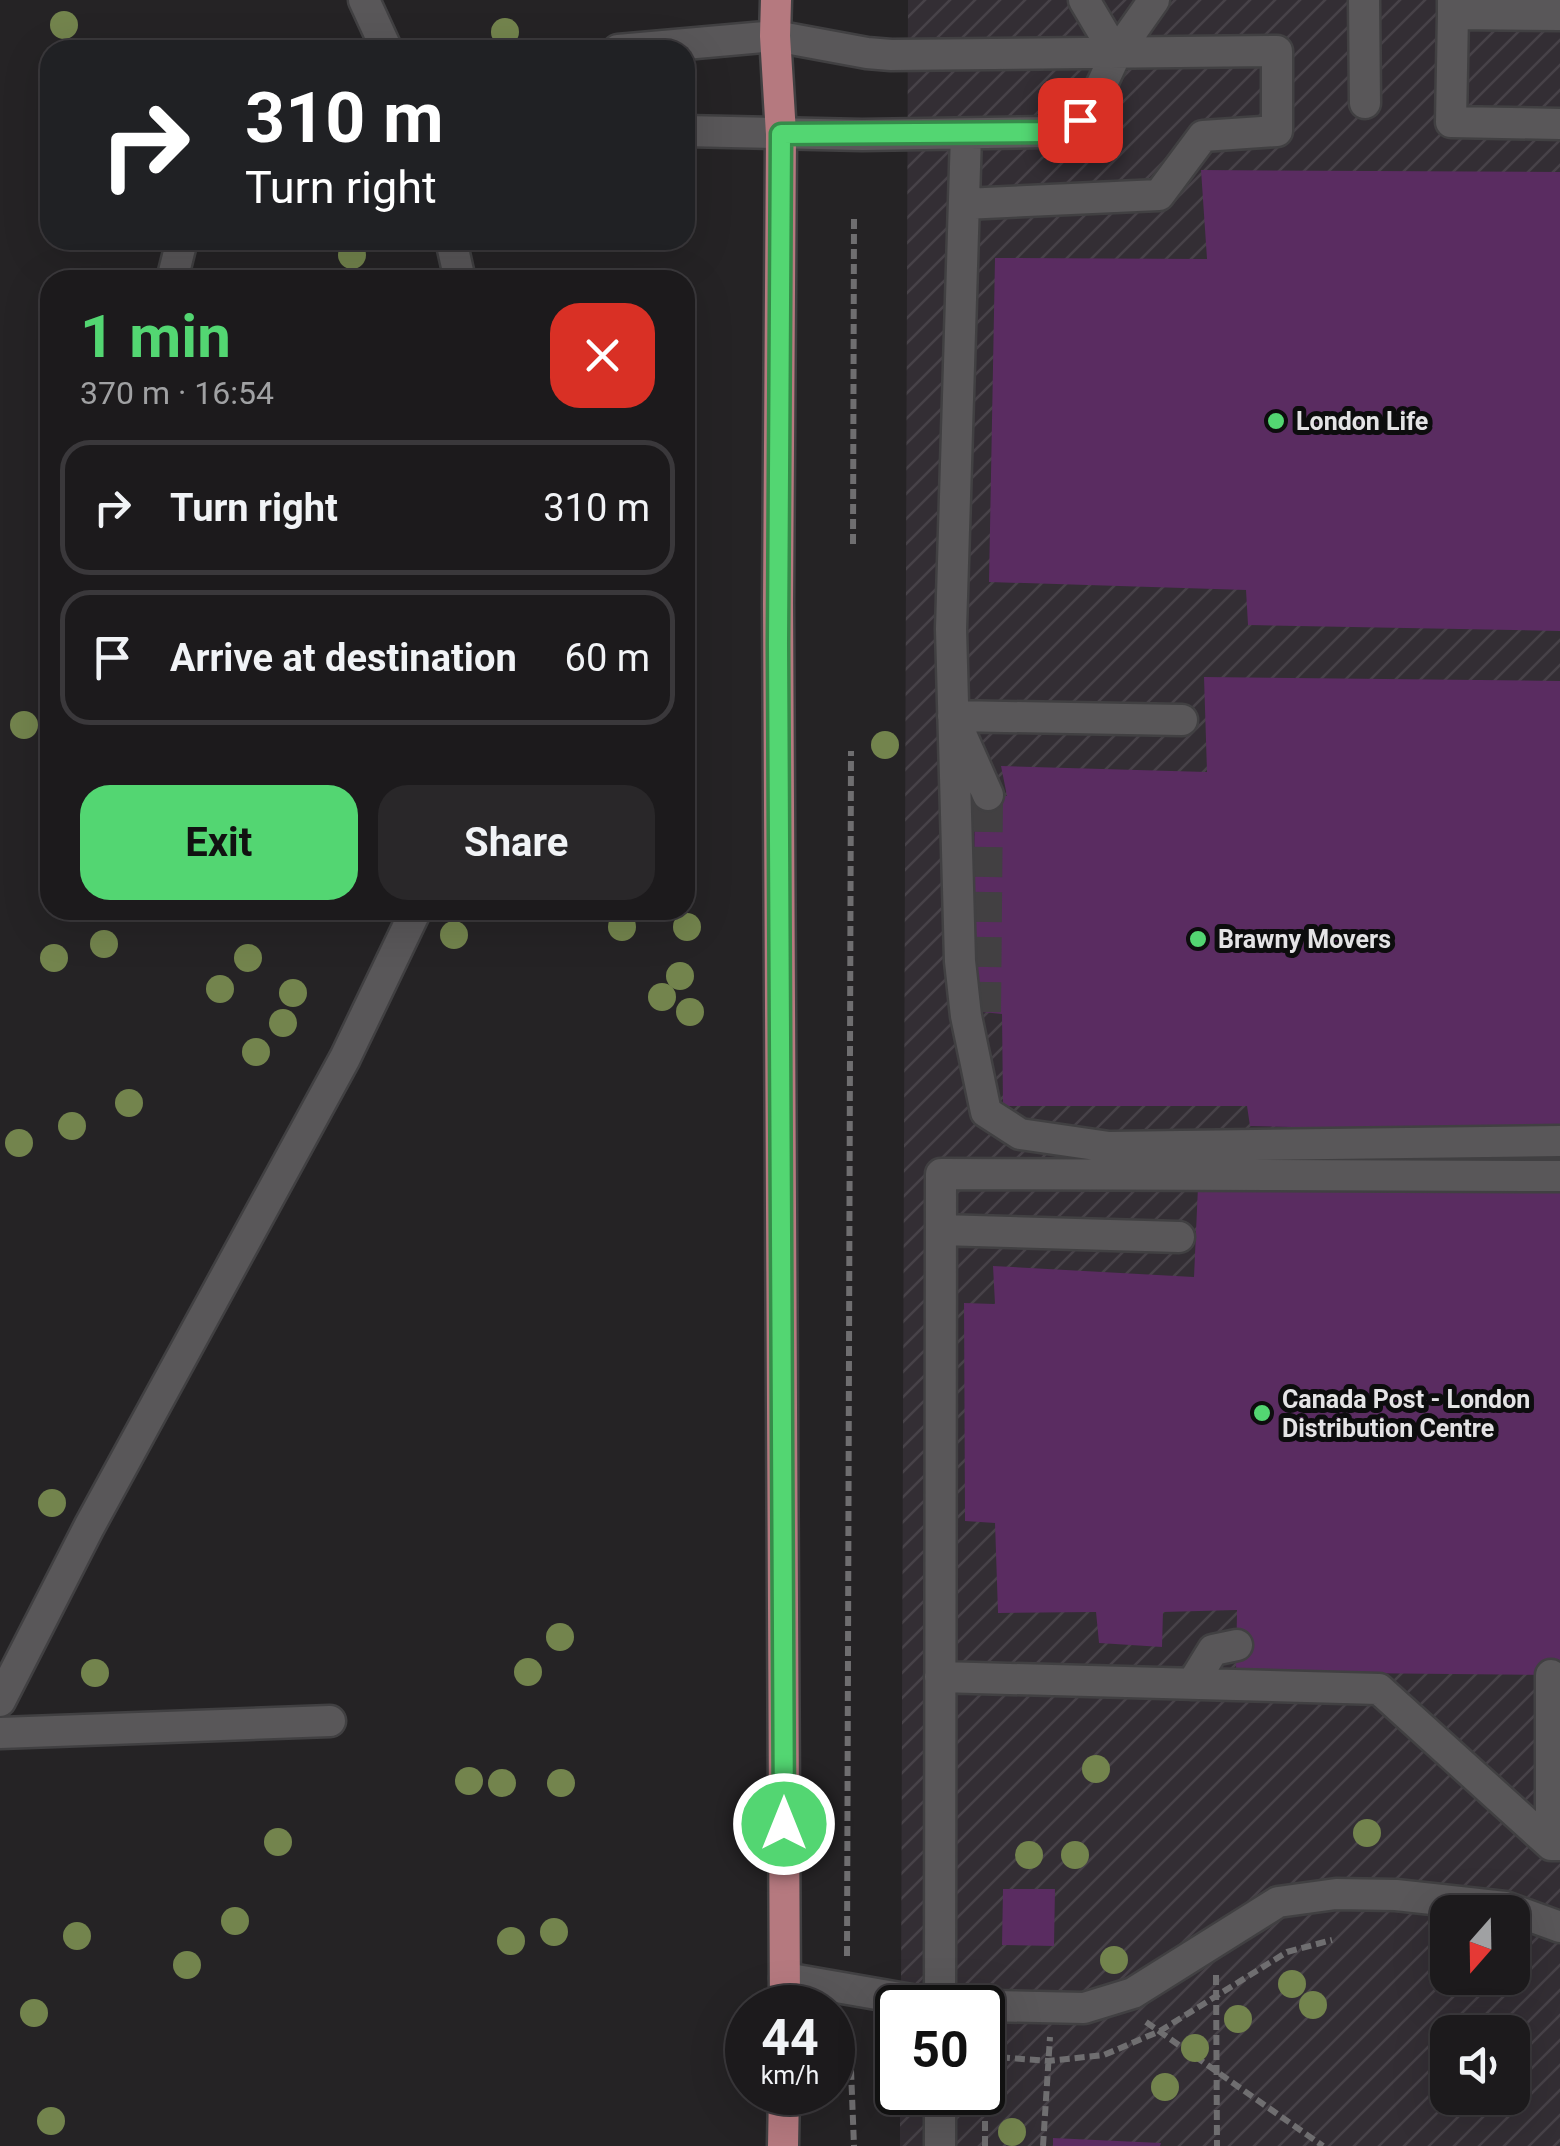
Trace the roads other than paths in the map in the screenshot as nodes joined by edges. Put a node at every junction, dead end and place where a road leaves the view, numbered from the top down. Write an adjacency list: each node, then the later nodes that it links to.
1 (364, 0): 9 (lane)
2 (776, 0): 8 (main road)
3 (1084, 0): 11 (lane)
4 (1154, 0): 11 (lane)
5 (1364, 0): 12 (lane)
6 (1453, 7): 7 (lane); 13 (lane)
7 (1560, 16)
8 (775, 36): 10 (lane); 11 (lane); 15 (main road)
9 (382, 40)
10 (695, 43)
11 (1116, 54): 16 (lane); 17 (lane)
12 (1365, 103)
13 (1560, 124)
14 (695, 131): 15 (lane)
15 (781, 134): 16 (lane); 37 (main road)
16 (966, 134): 17 (lane)
17 (964, 204): 18 (lane)
18 (953, 716): 19 (lane); 20 (lane); 23 (lane)
19 (1182, 720)
20 (988, 795)
21 (411, 920): 32 (lane)
22 (986, 1012): 23 (lane)
23 (978, 1082): 24 (lane)
24 (1560, 1141)
25 (1560, 1176): 26 (lane)
26 (941, 1230): 27 (lane); 30 (lane)
27 (1180, 1237)
28 (1237, 1645): 31 (lane)
29 (1552, 1675): 35 (lane)
30 (940, 1678): 31 (lane); 38 (lane)
31 (1192, 1684): 35 (lane)
32 (0, 1700)
33 (330, 1721): 34 (lane)
34 (0, 1733)
35 (1556, 1845)
36 (1560, 1927): 39 (lane)
37 (785, 1985)
38 (940, 1985)
39 (1005, 2007)
40 (784, 2115): 42 (main road)
41 (940, 2115): 43 (lane)
42 (783, 2146)
43 (940, 2146)

